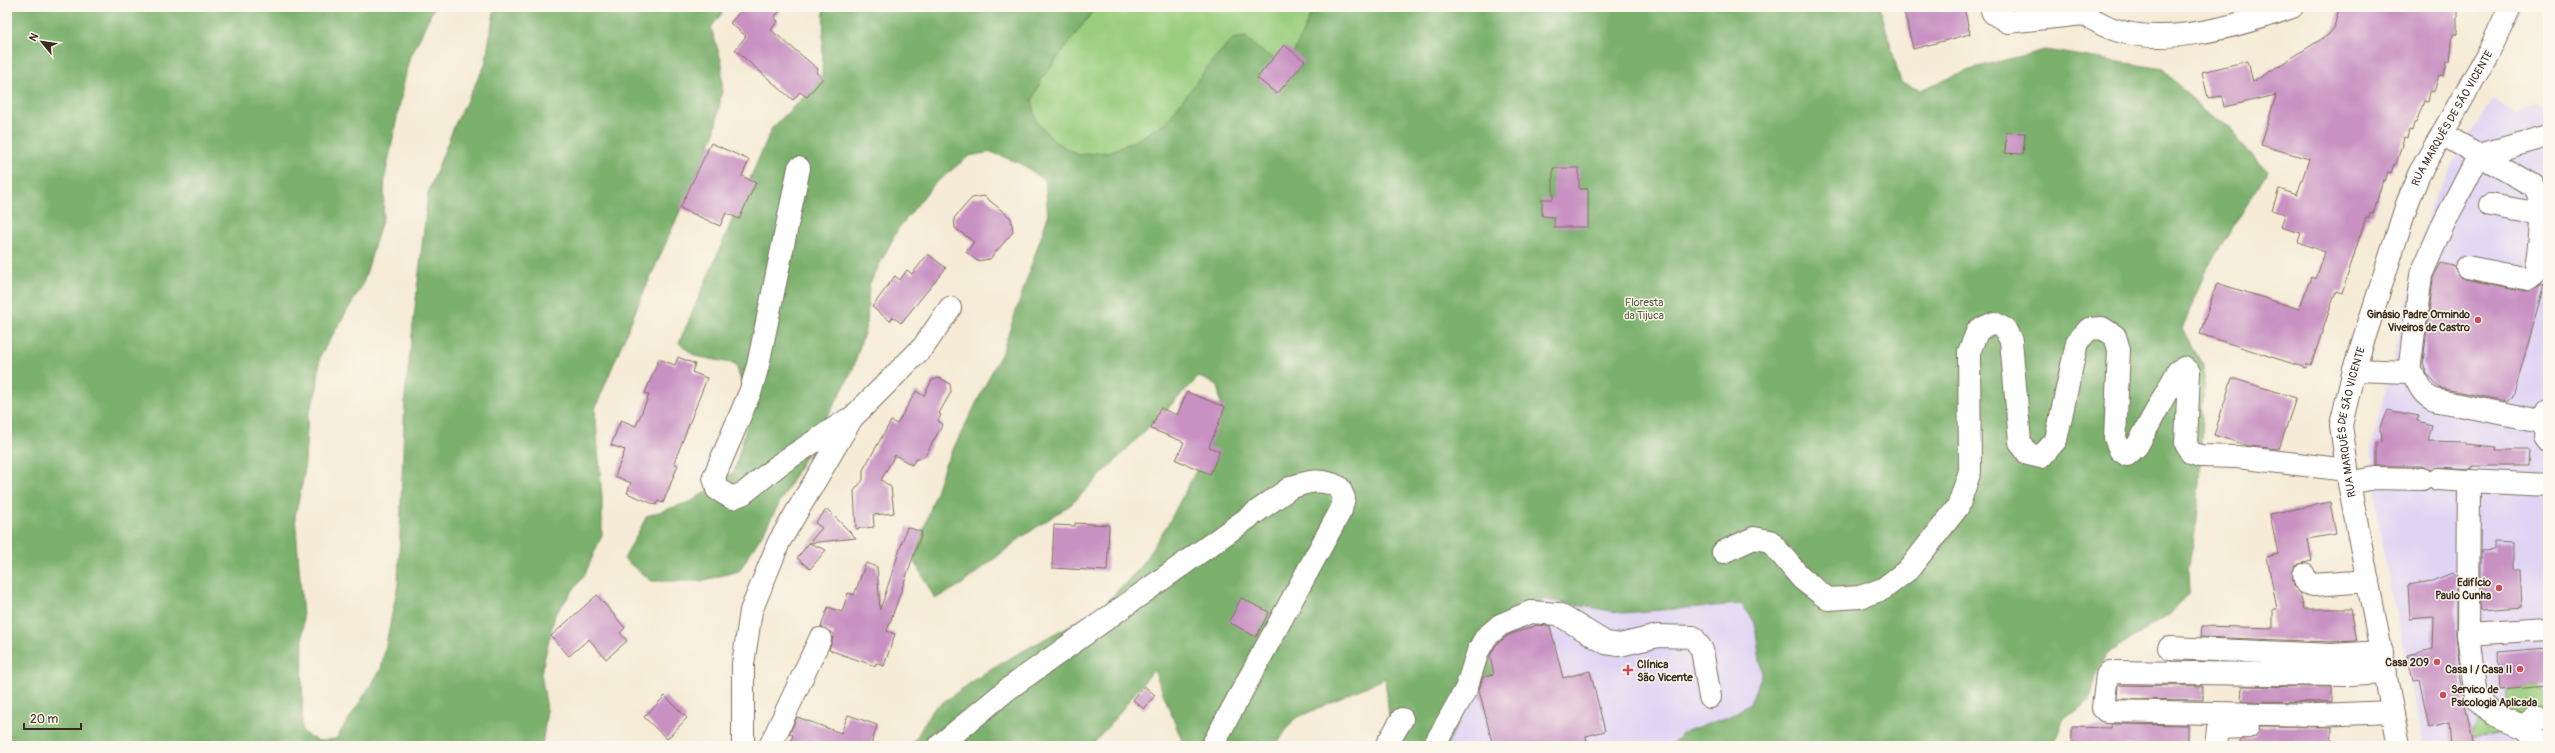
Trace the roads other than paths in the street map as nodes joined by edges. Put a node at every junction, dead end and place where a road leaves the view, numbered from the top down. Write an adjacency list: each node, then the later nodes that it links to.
1 (1991, 7): 4 (street)
2 (2292, 7): 4 (street)
3 (2510, 7): 5 (street, RUA MARQUÊS DE SÃO VICENTE)
4 (2082, 10)
5 (2442, 134): 7 (street); 13 (street, RUA MARQUÊS DE SÃO VICENTE)
6 (2548, 136): 7 (street)
7 (2479, 155): 10 (street); 14 (street)
8 (799, 168): 15 (street)
9 (2490, 204): 10 (street)
10 (2541, 214): 11 (street)
11 (2467, 267)
12 (950, 308): 15 (street)
13 (2354, 370): 14 (street); 17 (street, RUA MARQUÊS DE SÃO VICENTE)
14 (2409, 372): 16 (street)
15 (852, 418): 34 (street)
16 (2547, 425)
17 (2348, 476): 18 (street); 20 (street); 22 (street, RUA MARQUÊS DE SÃO VICENTE)
18 (2469, 480): 19 (street); 24 (street)
19 (2548, 485)
20 (1723, 552)
21 (2304, 575): 22 (street)
22 (2368, 581): 27 (street, RUA MARQUÊS DE SÃO VICENTE)
23 (2548, 629): 24 (street)
24 (2468, 634): 33 (street)
25 (820, 639): 35 (street)
26 (2169, 648): 27 (street)
27 (2382, 652): 28 (street, RUA MARQUÊS DE SÃO VICENTE)
28 (2386, 673): 32 (street, RUA MARQUÊS DE SÃO VICENTE); 32 (street)
29 (1710, 697): 39 (street)
30 (1402, 719): 38 (street)
31 (2548, 720): 33 (street)
32 (2395, 728): 40 (street)
33 (2524, 728): 41 (street)
34 (743, 746)
35 (770, 746)
36 (939, 746): 37 (street)
37 (1212, 746)
38 (1386, 746)
39 (1434, 746)
40 (2216, 746)
41 (2542, 746)

